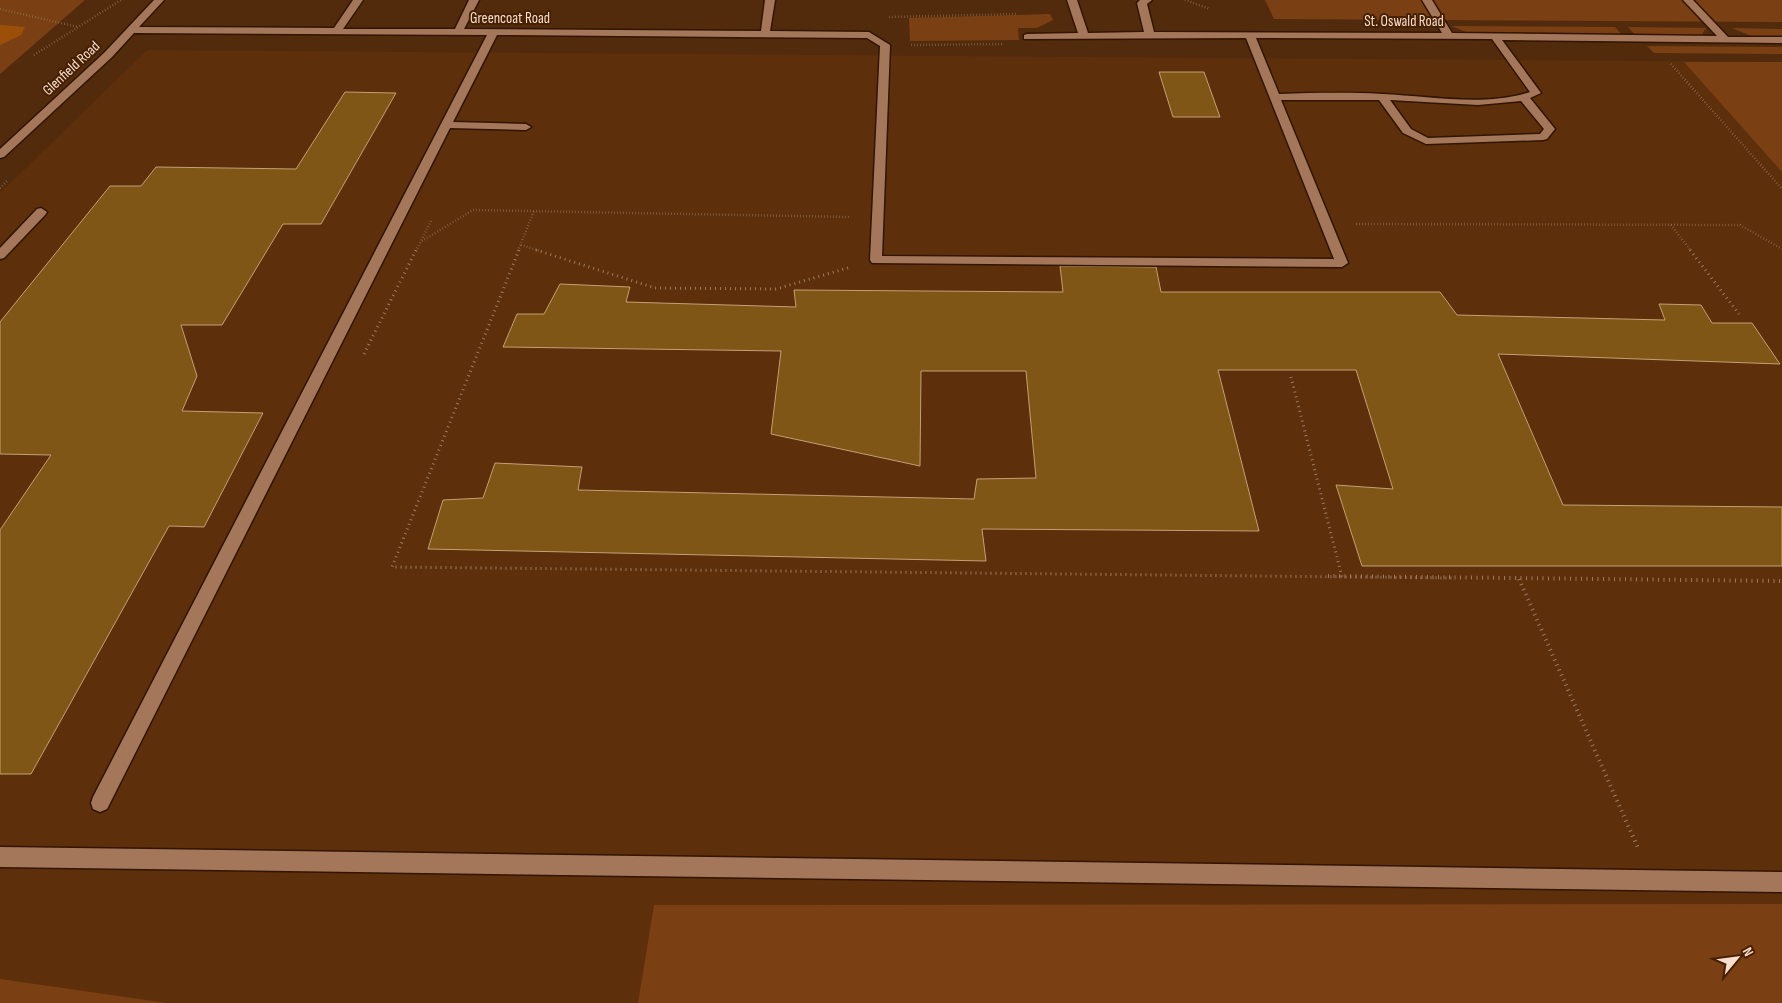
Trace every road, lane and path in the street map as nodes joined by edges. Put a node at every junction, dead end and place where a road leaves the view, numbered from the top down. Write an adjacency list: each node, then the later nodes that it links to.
1 (121, 0): 11 (path)
2 (159, 0): 12 (street, Glenfield Road)
3 (358, 0): 13 (street)
4 (474, 0): 14 (street)
5 (770, 0): 16 (street)
6 (1072, 0): 17 (street)
7 (1147, 0): 21 (street)
8 (1427, 0): 19 (street)
9 (1688, 0): 23 (street)
10 (0, 9): 11 (path)
11 (78, 27): 26 (path)
12 (131, 30): 13 (street, Greencoat Road); 33 (street, Glenfield Road)
13 (336, 32): 14 (street, Greencoat Road)
14 (458, 32): 15 (street, Greencoat Road)
15 (493, 33): 16 (street, Greencoat Road); 31 (street)
16 (765, 35): 25 (street, Greencoat Road)
17 (1084, 36): 20 (street, St. Oswald Road); 21 (street, St. Oswald Road)
18 (1250, 36): 19 (street, St. Oswald Road); 21 (street, St. Oswald Road); 28 (street)
19 (1449, 36): 22 (street, St. Oswald Road)
20 (1027, 37): 25 (path)
21 (1150, 37)
22 (1495, 37): 23 (street, St. Oswald Road); 30 (street)
23 (1725, 40): 24 (street, St. Oswald Road)
24 (1782, 40)
25 (885, 45): 37 (street)
26 (34, 55)
27 (1666, 58): 34 (path)
28 (1274, 97): 29 (street); 38 (street)
29 (1382, 97): 30 (street); 30 (street)
30 (1525, 99)
31 (446, 125): 32 (street); 50 (street)
32 (526, 127)
33 (0, 155)
34 (1782, 189)
35 (534, 211): 37 (path); 40 (path); 41 (path)
36 (41, 212): 43 (street)
37 (878, 217): 44 (street)
38 (1326, 224): 39 (path); 44 (street)
39 (1671, 224): 42 (path); 45 (path)
40 (421, 242)
41 (521, 244): 44 (path); 47 (path)
42 (1782, 249)
43 (0, 255)
44 (876, 260)
45 (1739, 314)
46 (1291, 377): 47 (path)
47 (1342, 577): 48 (path)
48 (1519, 579): 49 (path); 51 (path)
49 (1782, 581)
50 (100, 803)
51 (1640, 854)
52 (0, 857): 53 (street)
53 (1782, 882)

